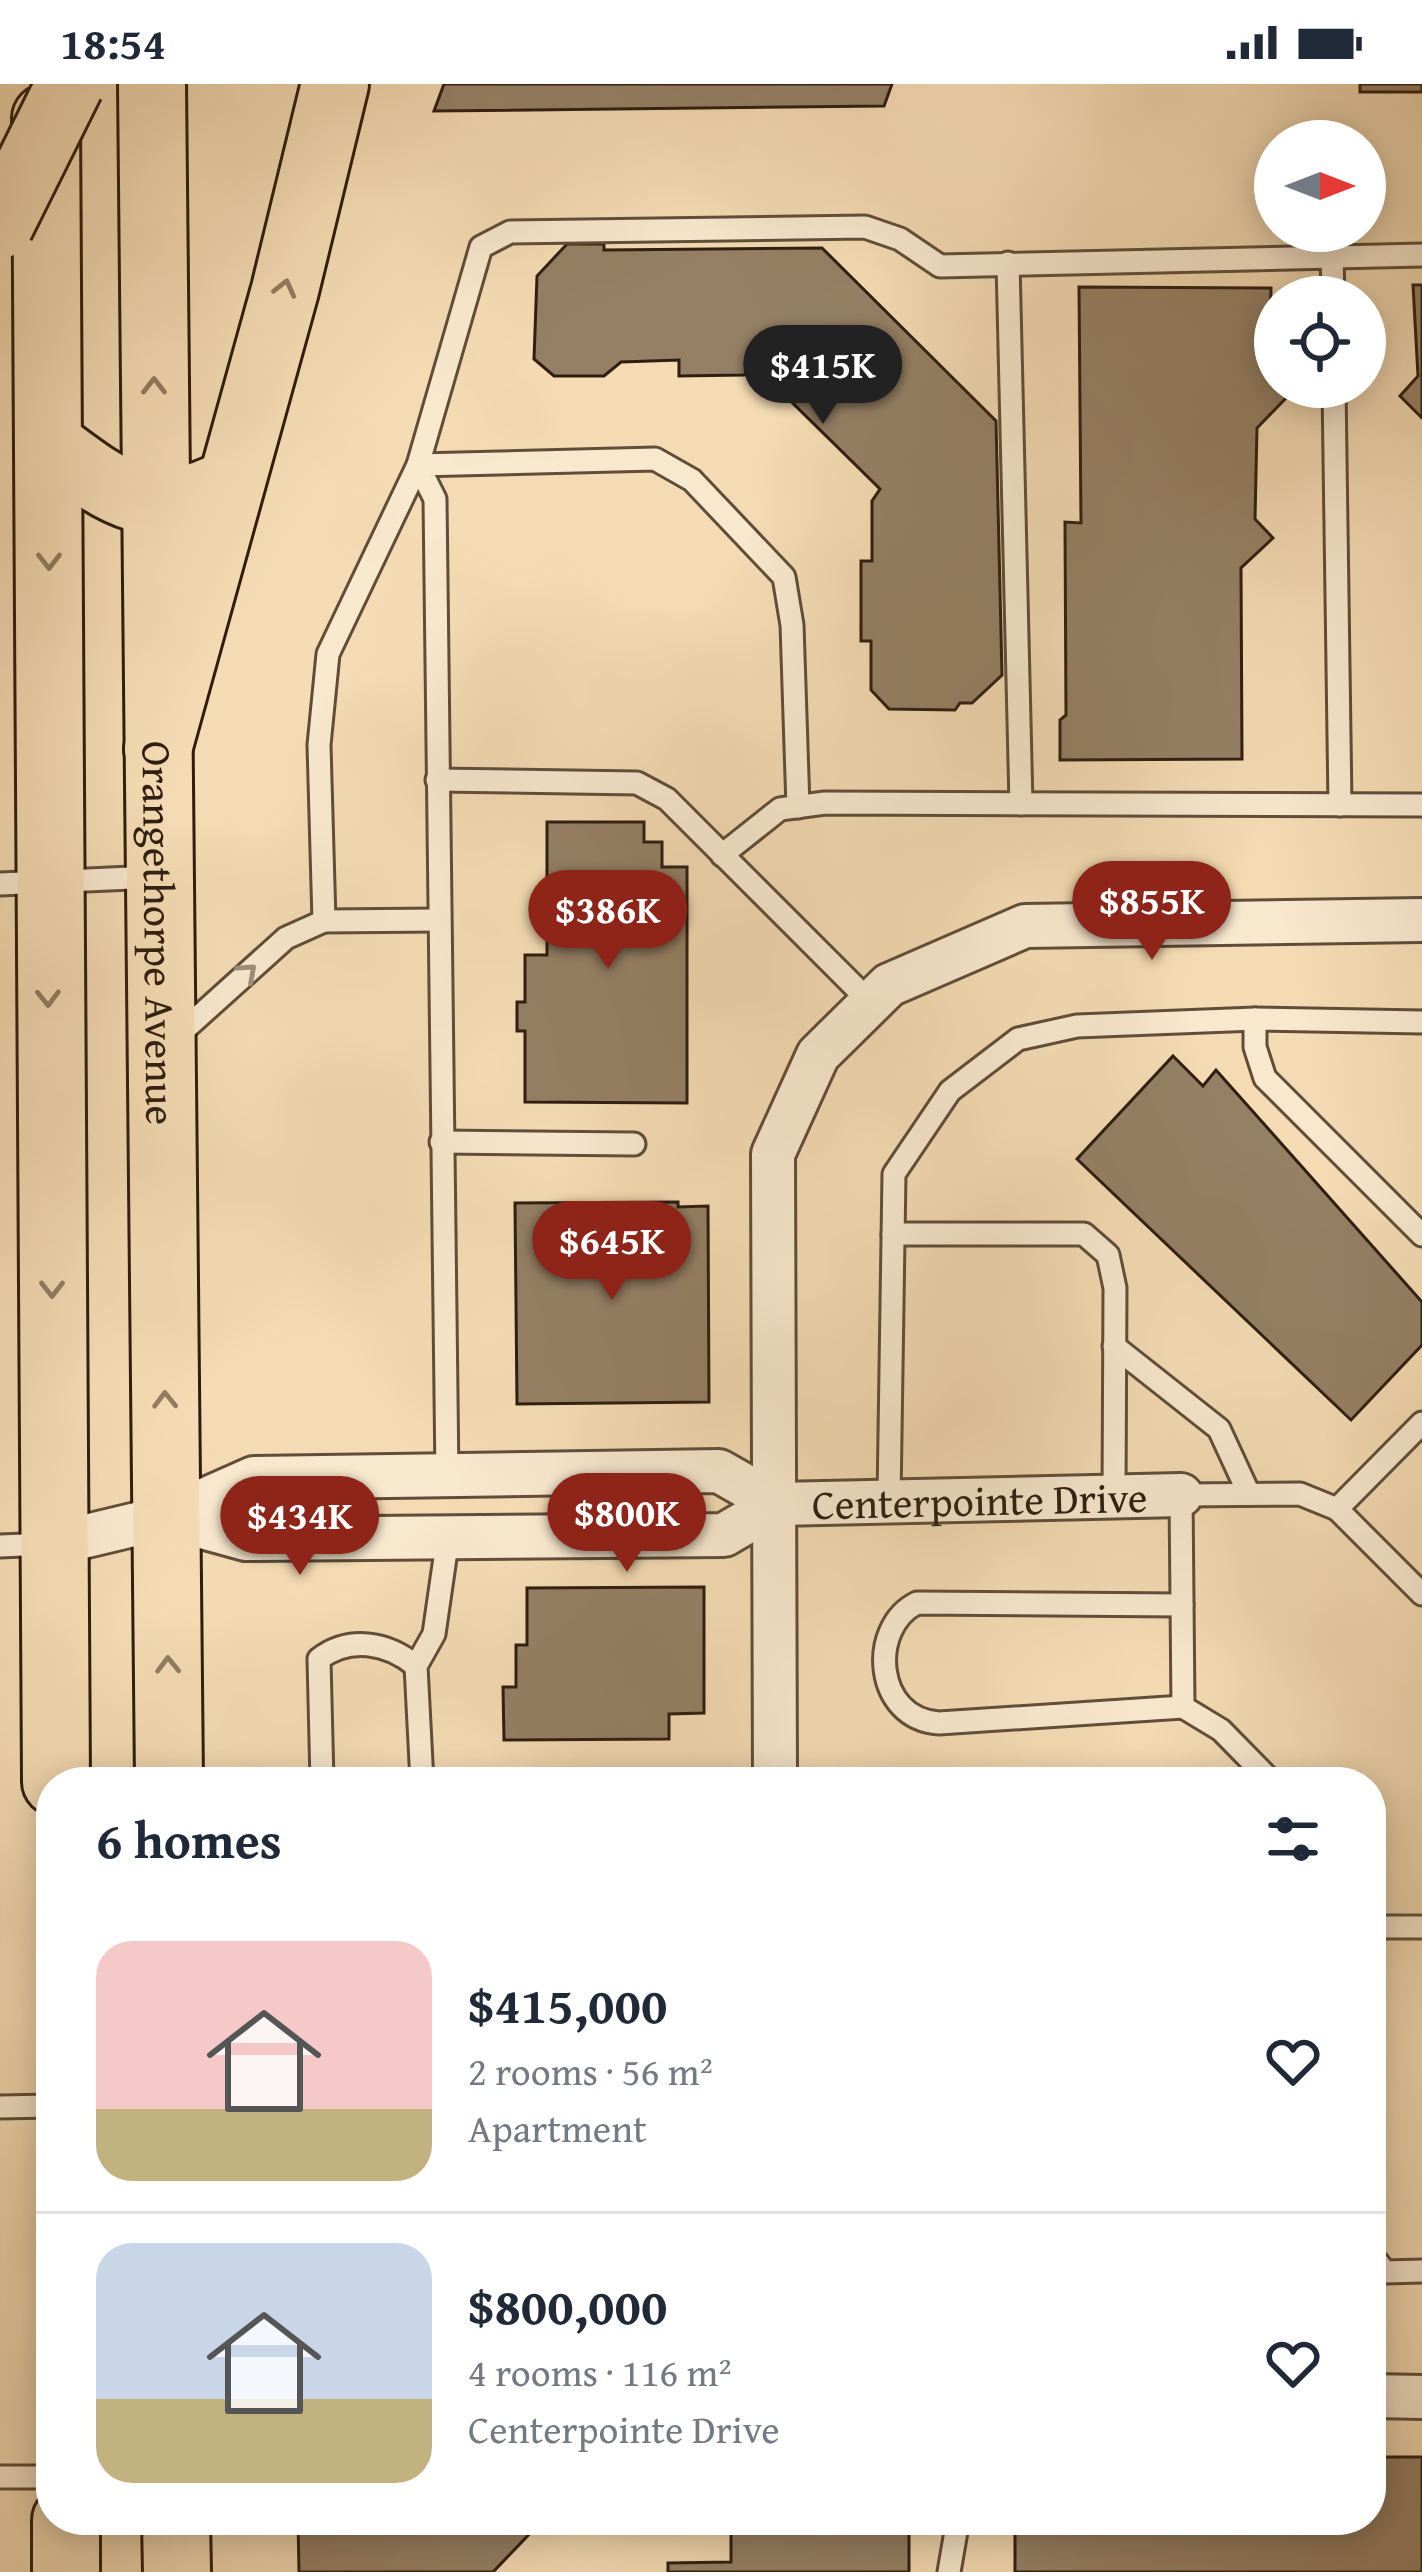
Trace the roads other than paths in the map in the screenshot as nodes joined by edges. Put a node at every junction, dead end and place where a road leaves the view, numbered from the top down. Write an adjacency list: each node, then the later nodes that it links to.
1 (46, 84): 11 (main road)
2 (70, 84): 5 (main road, bridge)
3 (152, 84): 14 (main road, Orangethorpe Avenue, one-way to 3)
4 (335, 84): 13 (main road, one-way to 4)
5 (0, 225)
6 (1422, 255): 7 (lane)
7 (1332, 257): 8 (lane); 9 (lane)
8 (1008, 263): 12 (lane); 17 (lane)
9 (1332, 276)
10 (1334, 408): 18 (lane)
11 (49, 444): 14 (main road); 23 (main road, one-way to 23)
12 (418, 465): 16 (lane); 20 (lane); 26 (lane)
13 (231, 482): 14 (main road); 15 (main road)
14 (155, 503): 15 (main road, Orangethorpe Avenue)
15 (158, 749): 22 (main road, Orangethorpe Avenue)
16 (437, 780): 21 (lane); 24 (lane)
17 (1021, 804): 18 (lane); 20 (lane)
18 (1340, 805): 19 (lane)
19 (1422, 805)
20 (798, 807): 21 (lane)
21 (722, 855): 27 (lane)
22 (159, 877): 23 (lane); 30 (main road, Orangethorpe Avenue)
23 (24, 882): 46 (main road, one-way to 46)
24 (438, 920): 26 (lane); 31 (lane)
25 (1422, 920): 27 (street, Centerpointe Drive)
26 (324, 921): 30 (lane, one-way to 26)
27 (871, 1003): 42 (street, Centerpointe Drive)
28 (1255, 1018): 29 (lane); 33 (lane); 34 (lane)
29 (1422, 1022)
30 (161, 1050): 44 (main road, Orangethorpe Avenue, one-way to 30)
31 (441, 1142): 32 (lane); 37 (lane)
32 (634, 1144)
33 (893, 1234): 35 (lane); 41 (lane)
34 (1422, 1235)
35 (1114, 1346): 38 (lane); 40 (lane)
36 (1422, 1423): 43 (lane)
37 (447, 1476): 42 (street, Centerpointe Drive); 44 (street, Centerpointe Drive)
38 (1249, 1494): 39 (lane); 43 (lane)
39 (1181, 1495): 40 (street, Centerpointe Drive); 48 (lane)
40 (1114, 1496): 41 (street, Centerpointe Drive)
41 (889, 1499): 42 (street, Centerpointe Drive)
42 (777, 1504): 45 (street, Centerpointe Drive); 55 (street, Centerpointe Drive)
43 (1337, 1509): 47 (lane)
44 (166, 1517): 45 (street, Centerpointe Drive); 46 (street, Centerpointe Drive); 52 (main road, Orangethorpe Avenue, one-way to 44)
45 (448, 1537): 49 (lane)
46 (27, 1545): 51 (main road)
47 (1422, 1594)
48 (1182, 1605): 50 (lane); 50 (lane)
49 (416, 1666): 53 (lane); 54 (lane)
50 (1183, 1707): 56 (lane)
51 (54, 1767)
52 (169, 1767)
53 (322, 1767)
54 (421, 1767)
55 (775, 1767)
56 (1257, 1767)
57 (1386, 1927): 58 (lane)
58 (1422, 1928)
59 (36, 2106): 60 (lane)
60 (0, 2107)
61 (1422, 2271): 62 (lane)
62 (1386, 2272)
63 (1386, 2396): 64 (street)
64 (1422, 2397)
65 (0, 2477): 66 (lane)
66 (36, 2477)
67 (66, 2535): 70 (main road)
68 (176, 2535): 71 (main road)
69 (955, 2535): 72 (lane)
70 (66, 2572)
71 (177, 2572)
72 (949, 2572)

